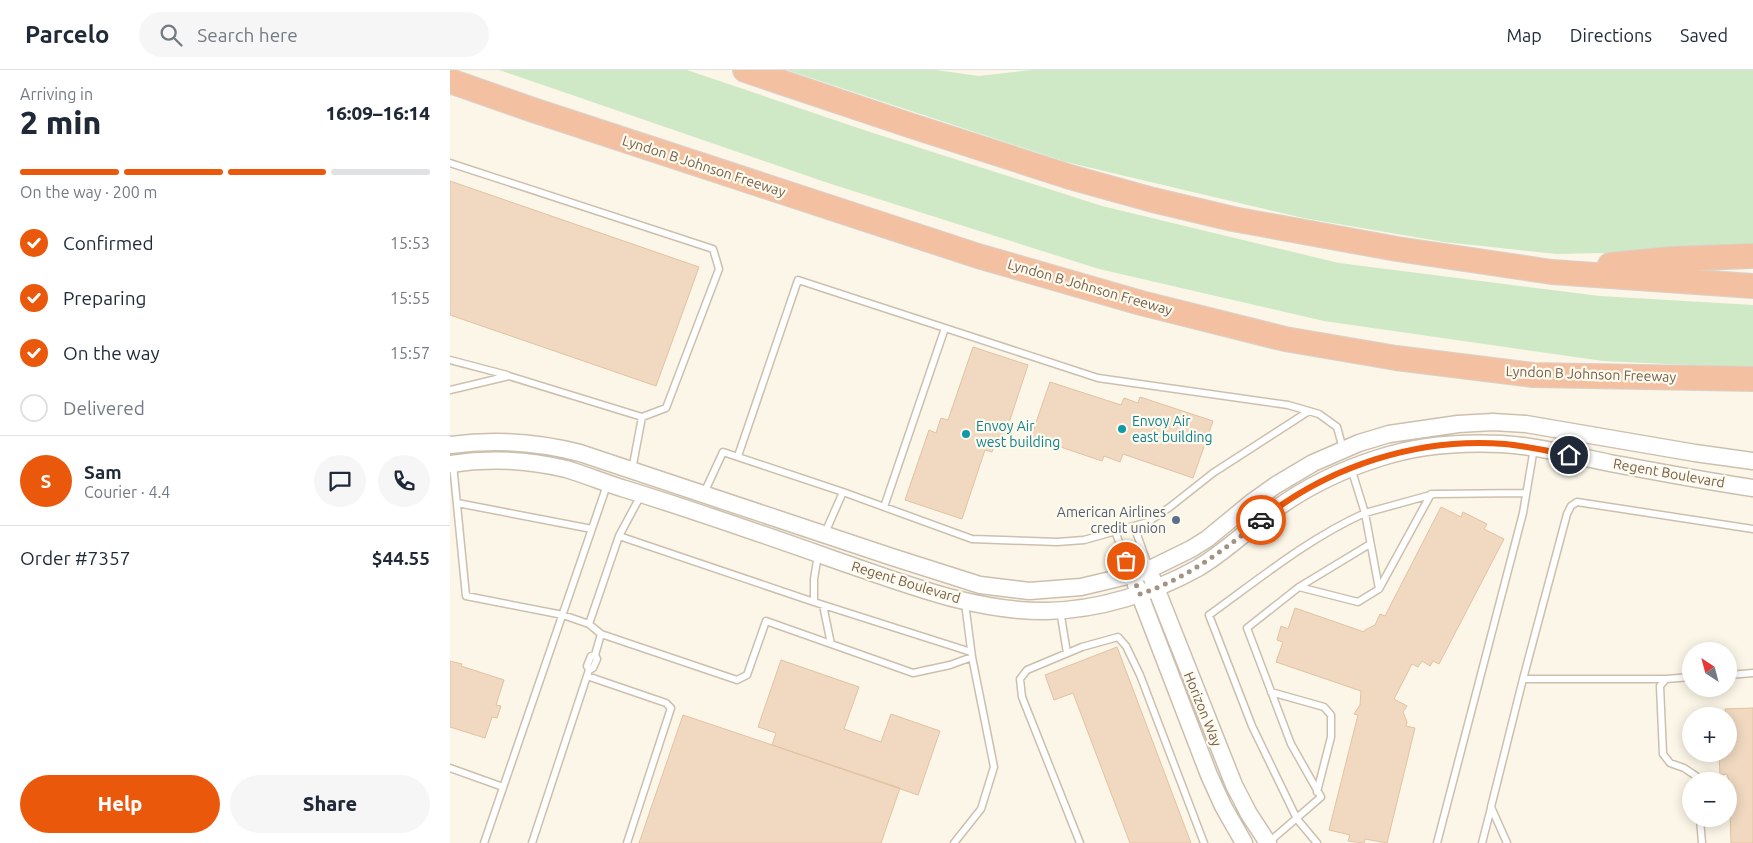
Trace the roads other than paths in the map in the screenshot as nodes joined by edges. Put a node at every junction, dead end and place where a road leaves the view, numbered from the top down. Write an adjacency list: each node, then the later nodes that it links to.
1 (745, 70): 7 (highway)
2 (450, 81): 4 (highway, Lyndon B Johnson Freeway)
3 (450, 88): 4 (highway)
4 (533, 110): 12 (highway, Lyndon B Johnson Freeway)
5 (450, 163): 17 (lane)
6 (1753, 256): 7 (highway)
7 (1552, 272): 8 (highway)
8 (1753, 286)
9 (945, 328): 16 (lane); 21 (lane); 34 (lane)
10 (450, 360): 11 (lane)
11 (509, 376): 15 (lane); 17 (lane)
12 (1726, 378): 13 (highway, Lyndon B Johnson Freeway); 14 (highway)
13 (1753, 379)
14 (1753, 387)
15 (450, 390)
16 (1309, 411): 20 (lane); 36 (lane)
17 (642, 416): 25 (lane)
18 (450, 444): 25 (street, Regent Boulevard)
19 (1534, 448): 24 (street, Regent Boulevard); 27 (street, Regent Boulevard); 29 (lane)
20 (1344, 449): 22 (street, Regent Boulevard); 44 (street, Regent Boulevard)
21 (738, 456): 28 (lane); 31 (lane)
22 (1753, 461)
23 (452, 463): 26 (street, Regent Boulevard); 33 (lane)
24 (1351, 468): 35 (lane); 48 (street, Regent Boulevard)
25 (632, 470): 31 (street, Regent Boulevard)
26 (608, 483): 30 (street, Regent Boulevard); 37 (lane)
27 (1753, 488)
28 (843, 492): 34 (lane); 40 (lane)
29 (1526, 493): 32 (lane); 82 (lane)
30 (642, 494): 41 (lane); 43 (street, Regent Boulevard)
31 (704, 494): 40 (street, Regent Boulevard)
32 (1431, 494): 35 (lane); 47 (lane)
33 (457, 503): 37 (lane); 53 (lane)
34 (884, 507): 39 (lane)
35 (1365, 513): 42 (lane); 71 (lane)
36 (1134, 526): 39 (lane); 44 (lane)
37 (592, 529): 53 (lane)
38 (1753, 529): 63 (lane)
39 (1115, 531): 45 (lane)
40 (824, 534): 45 (street, Regent Boulevard)
41 (619, 536): 50 (lane); 54 (lane)
42 (1370, 544): 46 (lane); 47 (lane)
43 (818, 554): 49 (street, Regent Boulevard); 50 (lane)
44 (1149, 570): 45 (street, Regent Boulevard); 48 (street, Horizon Way)
45 (1132, 576): 48 (street, Horizon Way)
46 (1299, 587): 47 (lane); 65 (lane)
47 (1379, 589)
48 (1147, 591): 52 (street, Regent Boulevard); 79 (street, Horizon Way); 80 (street, Horizon Way)
49 (964, 601): 52 (street, Regent Boulevard); 58 (lane)
50 (814, 602): 51 (lane)
51 (823, 605): 56 (lane); 58 (lane)
52 (1060, 610): 57 (lane)
53 (562, 615): 54 (lane); 68 (lane)
54 (589, 624): 55 (lane)
55 (601, 634): 56 (lane); 59 (lane)
56 (831, 644): 58 (lane)
57 (1067, 653): 77 (lane); 78 (lane)
58 (971, 654): 76 (lane)
59 (588, 673): 74 (lane); 75 (lane)
60 (1753, 673): 61 (lane)
61 (1738, 674)
62 (1682, 678): 64 (lane)
63 (1523, 679): 64 (lane); 70 (lane)
64 (1666, 679): 67 (lane)
65 (1271, 692): 69 (lane); 69 (lane)
66 (450, 768): 68 (lane)
67 (1690, 772)
68 (504, 787): 73 (lane)
69 (1317, 792): 71 (lane)
70 (1491, 807): 83 (lane); 84 (lane)
71 (1297, 819): 80 (lane); 81 (lane)
72 (1701, 827): 85 (lane)
73 (484, 843)
74 (532, 843)
75 (627, 843)
76 (954, 843)
77 (1080, 843)
78 (1204, 843)
79 (1244, 843)
80 (1268, 843)
81 (1317, 843)
82 (1437, 843)
83 (1482, 843)
84 (1507, 843)
85 (1702, 843)

